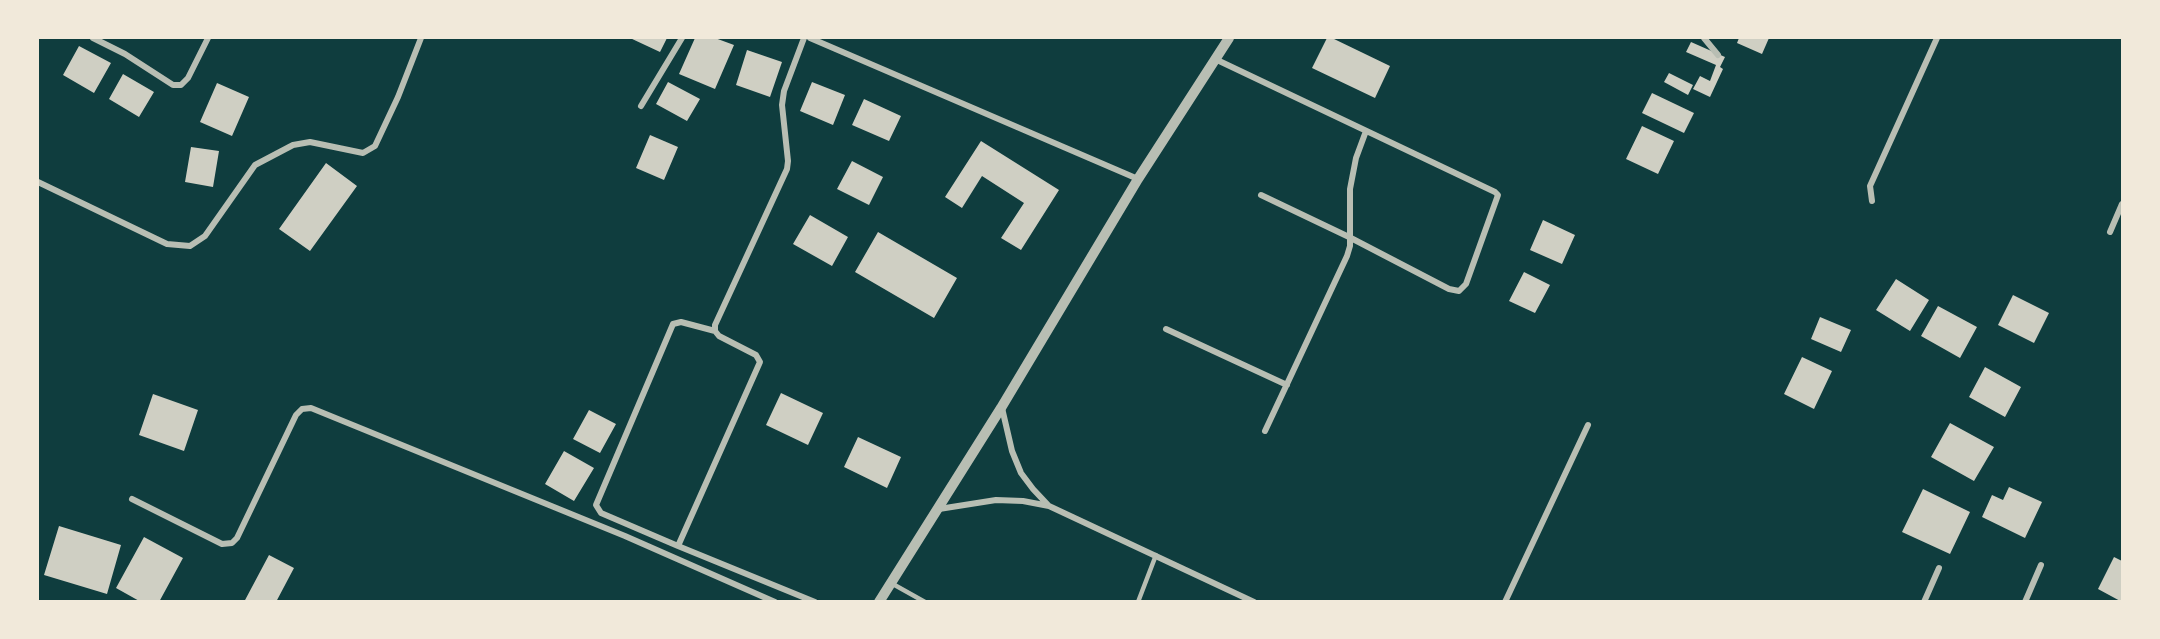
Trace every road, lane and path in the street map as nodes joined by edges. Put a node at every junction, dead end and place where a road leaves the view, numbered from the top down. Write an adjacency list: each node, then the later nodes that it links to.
1 (93, 38): 2 (street)
2 (208, 38)
3 (421, 38): 15 (street)
4 (682, 38): 12 (street)
5 (804, 38): 22 (street)
6 (810, 38): 14 (street)
7 (1228, 38): 11 (street)
8 (1704, 38): 10 (street)
9 (1937, 38): 17 (street)
10 (1718, 56)
11 (1215, 59): 13 (street); 14 (street)
12 (641, 106)
13 (1366, 131): 20 (street); 20 (street)
14 (1138, 179): 24 (street)
15 (38, 182)
16 (1261, 195): 20 (street)
17 (1872, 201)
18 (2122, 204): 19 (street)
19 (2109, 232)
20 (1349, 237): 23 (street)
21 (1166, 329): 23 (street)
22 (715, 331): 30 (street); 32 (street)
23 (1287, 385): 26 (street)
24 (1001, 408): 28 (street); 29 (street)
25 (1588, 425): 43 (street)
26 (1265, 431)
27 (132, 499): 31 (street)
28 (1049, 506): 29 (street); 33 (street)
29 (939, 509): 36 (street)
30 (630, 525): 31 (street); 32 (street)
31 (625, 536): 37 (street)
32 (678, 546): 38 (street)
33 (1156, 555): 41 (lane); 42 (street)
34 (2041, 565): 45 (street)
35 (1940, 568): 44 (street)
36 (891, 584): 39 (street); 40 (lane)
37 (775, 602)
38 (815, 602)
39 (879, 602)
40 (925, 602)
41 (1138, 602)
42 (1254, 602)
43 (1505, 602)
44 (1924, 602)
45 (2025, 602)

